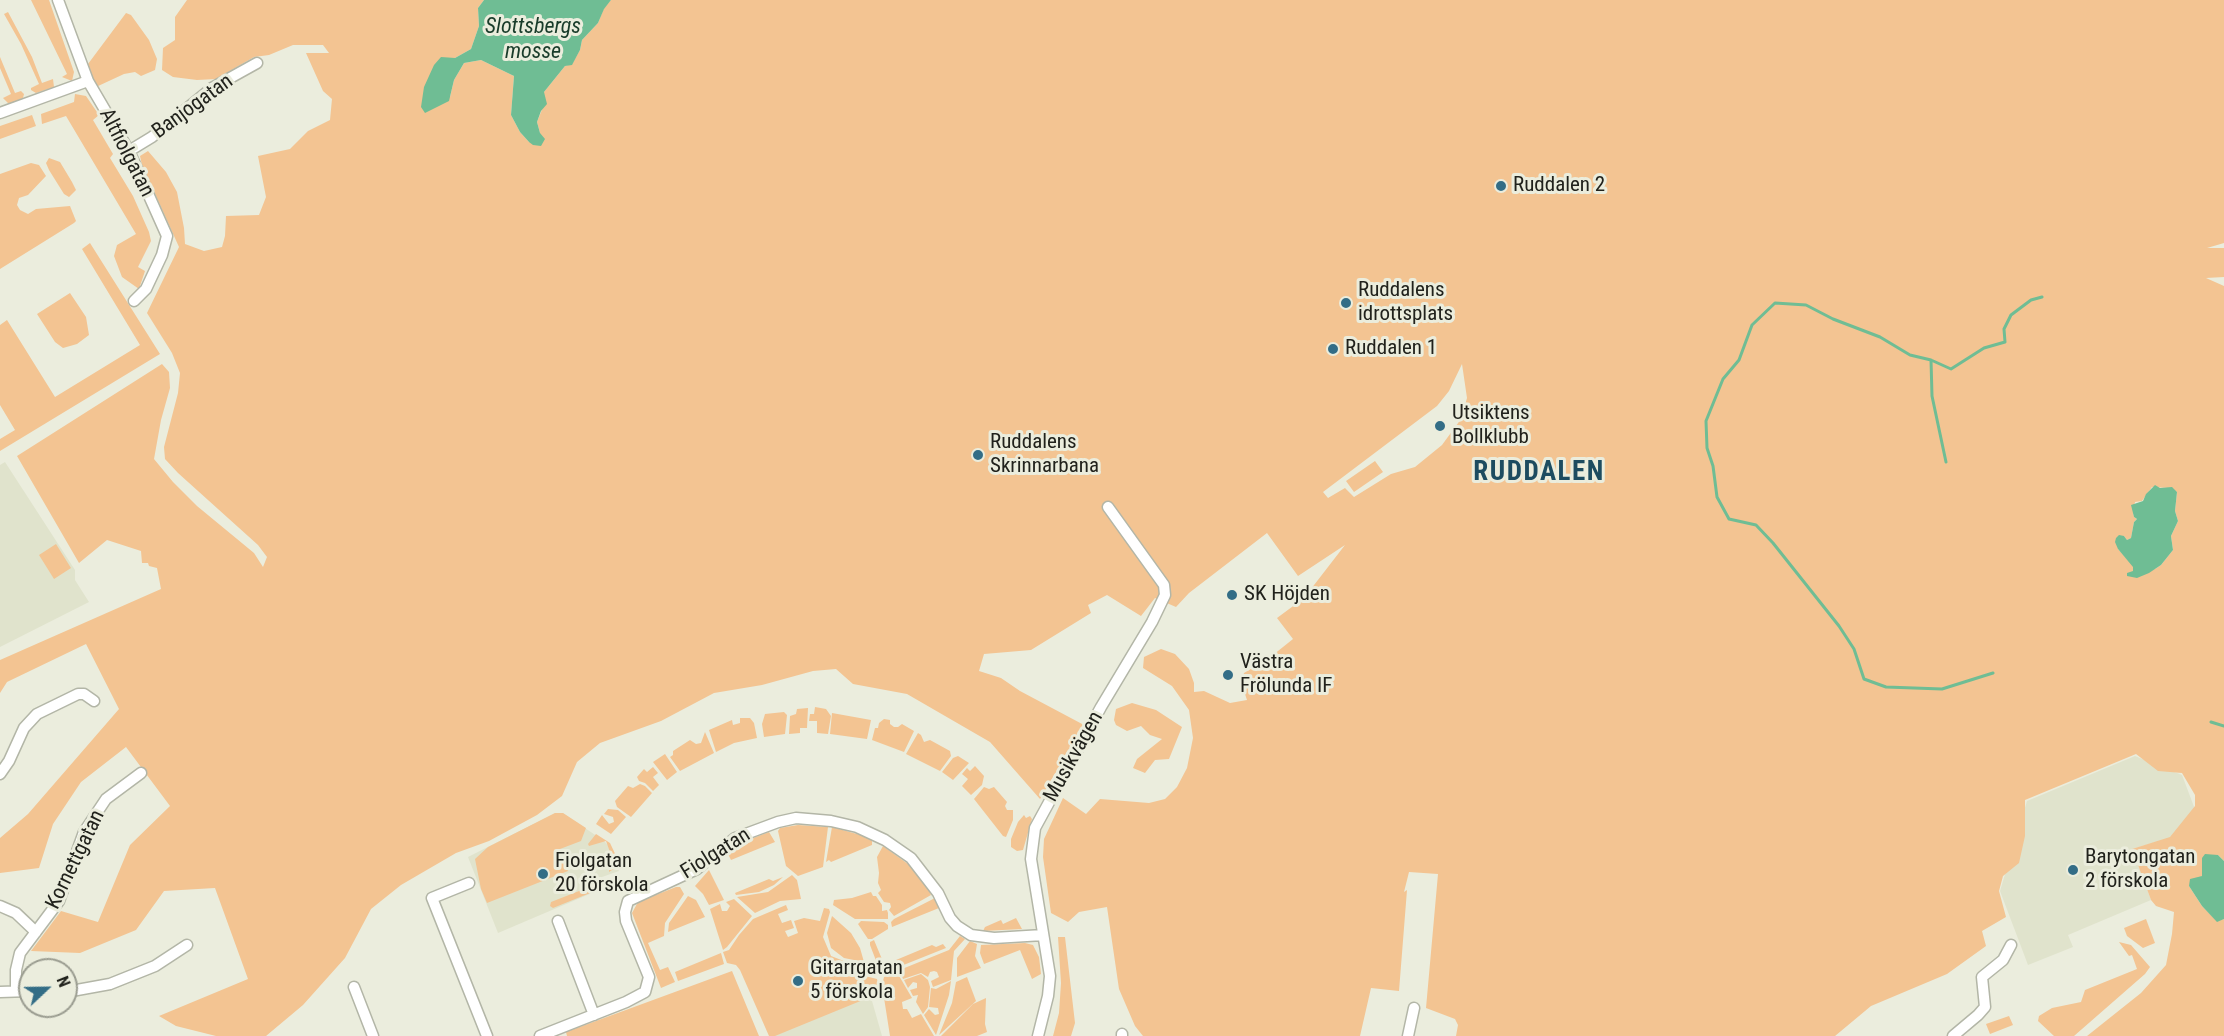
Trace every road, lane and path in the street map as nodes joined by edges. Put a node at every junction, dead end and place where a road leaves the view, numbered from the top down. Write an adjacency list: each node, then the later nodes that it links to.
1 (58, 0): 3 (street, Altfiolgatan)
2 (257, 63): 5 (street, Banjogatan)
3 (87, 81): 4 (street); 5 (street, Altfiolgatan)
4 (0, 113)
5 (129, 151): 6 (street, Altfiolgatan)
6 (134, 301)
7 (1108, 507): 15 (street, Musikvägen)
8 (94, 701): 10 (street)
9 (141, 773): 14 (street, Kornettgatan)
10 (0, 774)
11 (469, 884): 25 (street)
12 (0, 906): 14 (street)
13 (558, 921): 23 (street)
14 (36, 932): 20 (street, Kornettgatan)
15 (1043, 935): 23 (street, Fiolgatan); 27 (street, Musikvägen)
16 (187, 945): 19 (street)
17 (2011, 945): 29 (street)
18 (354, 987): 24 (street)
19 (78, 990)
20 (15, 991): 21 (street)
21 (0, 992)
22 (1414, 1008): 28 (street)
23 (594, 1015): 26 (street, Fiolgatan)
24 (373, 1036)
25 (487, 1036)
26 (540, 1036)
27 (1038, 1036)
28 (1408, 1036)
29 (1953, 1036)

